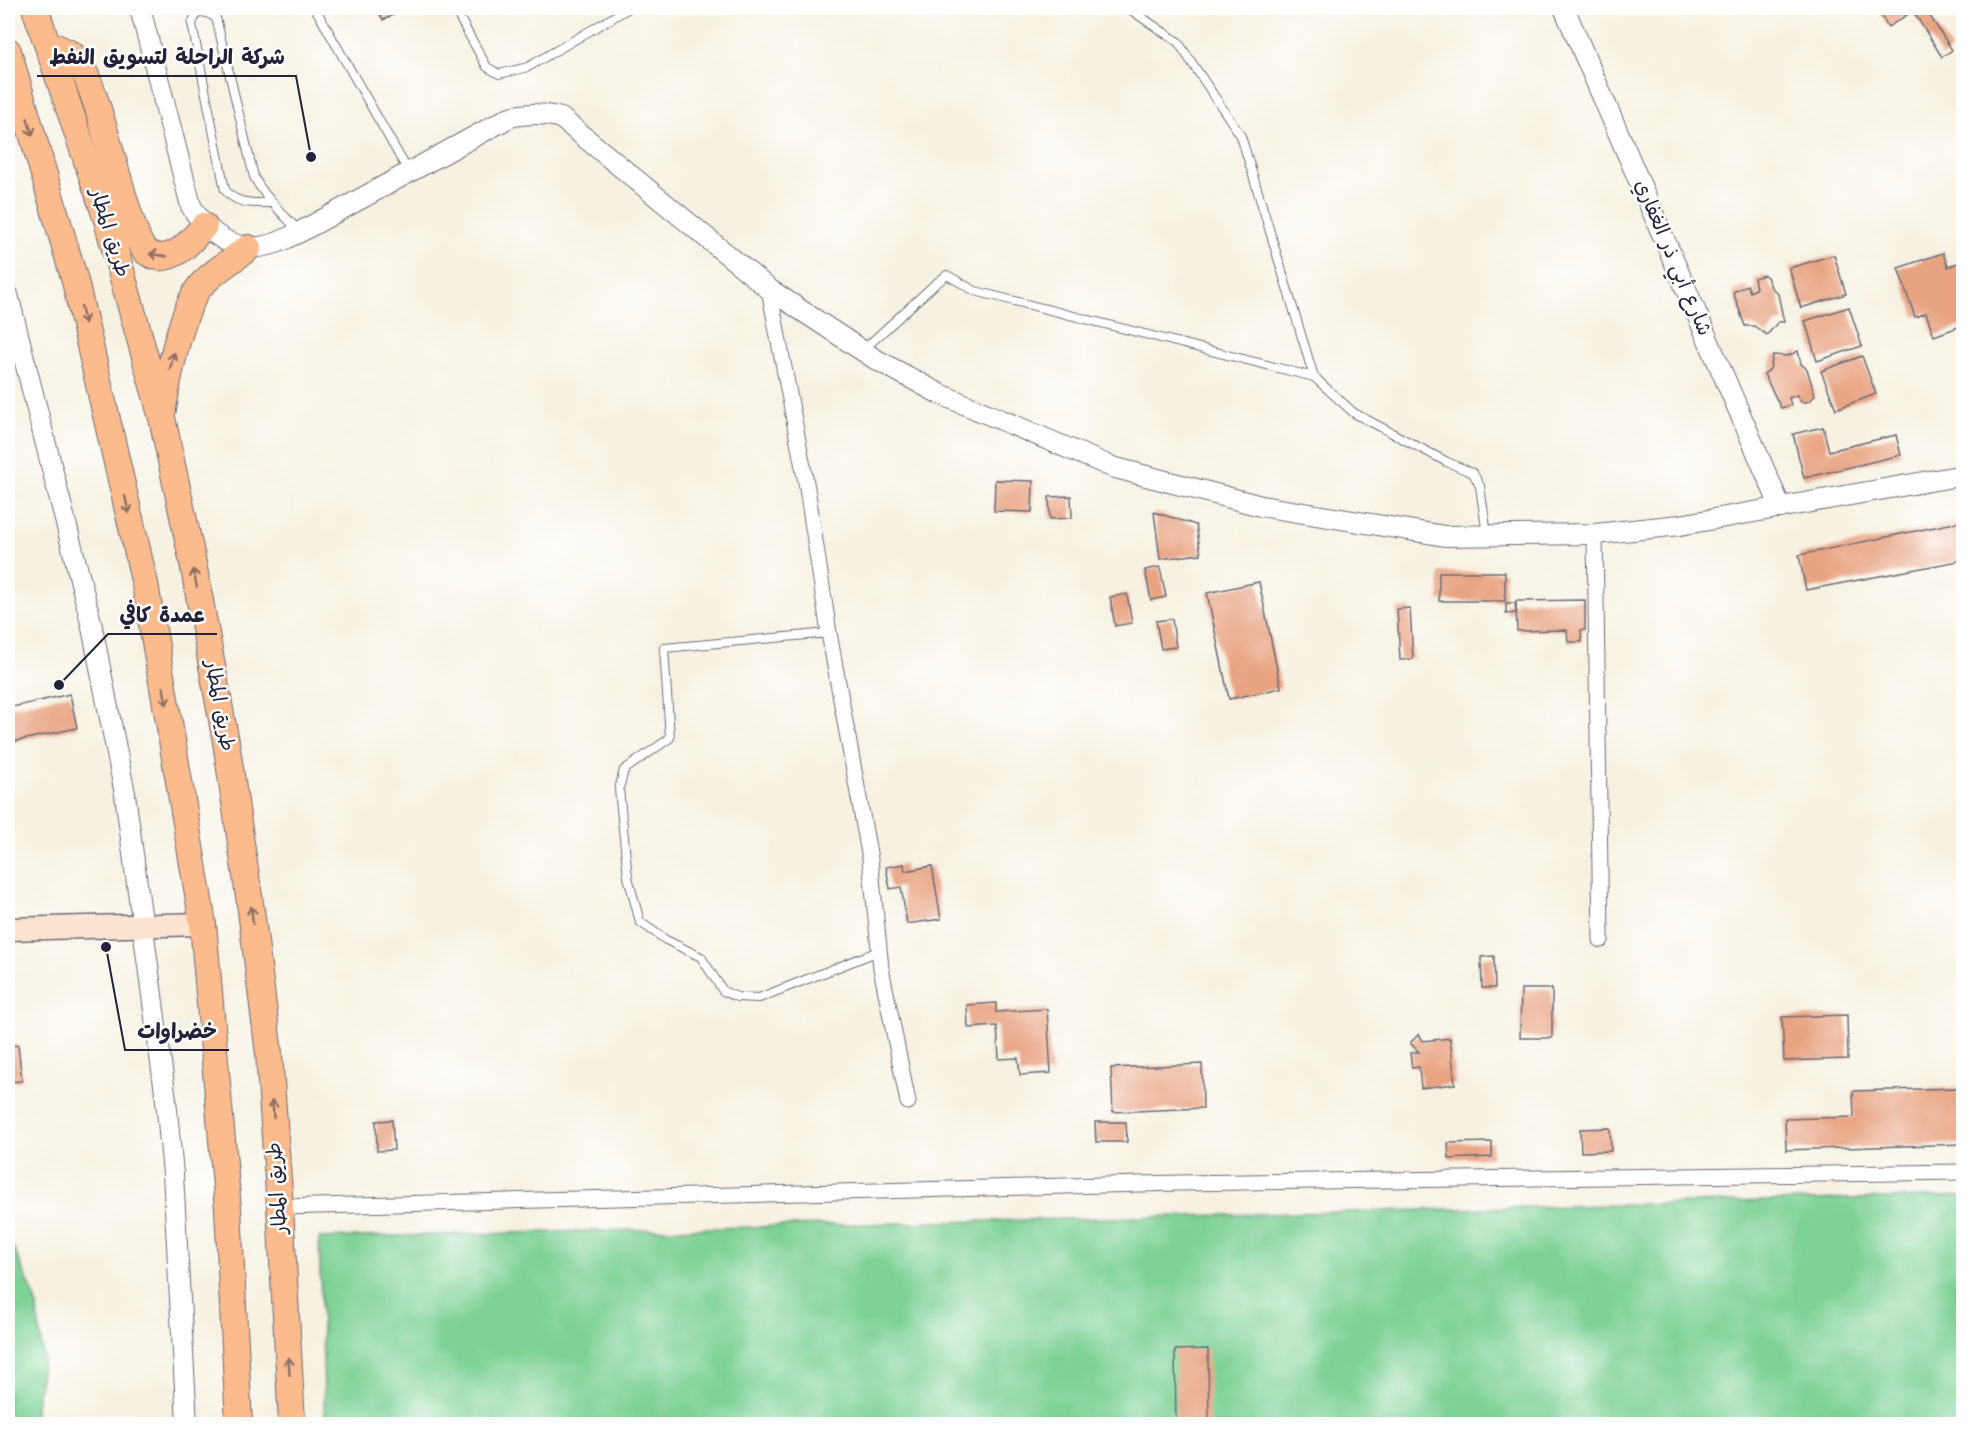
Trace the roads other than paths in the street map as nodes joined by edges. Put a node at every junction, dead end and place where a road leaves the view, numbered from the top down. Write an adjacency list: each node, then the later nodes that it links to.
1 (35, 8): 8 (highway, طريق المطار)
2 (315, 8): 10 (lane)
3 (454, 8): 4 (lane)
4 (629, 8)
5 (1128, 8): 18 (lane)
6 (1564, 8): 21 (street, شارع أبي ذر الغفاري)
7 (140, 11): 12 (street)
8 (47, 43): 12 (highway, one-way to 8); 19 (highway, طريق المطار)
9 (8, 51): 25 (highway, one-way to 25)
10 (408, 173): 13 (street); 15 (street)
11 (272, 203): 11 (lane); 13 (lane)
12 (204, 226): 14 (street)
13 (300, 232): 14 (street)
14 (248, 248): 19 (highway, one-way to 14)
15 (769, 289): 17 (street); 24 (street)
16 (8, 295): 26 (street)
17 (862, 350): 18 (lane); 23 (street)
18 (1314, 377): 23 (lane)
19 (162, 418): 32 (highway, طريق المطار, one-way to 19)
20 (1964, 475): 21 (street)
21 (1781, 508): 22 (street)
22 (1595, 534): 23 (street); 28 (street)
23 (1487, 537)
24 (829, 633): 29 (street); 29 (lane)
25 (203, 924): 26 (main road); 34 (highway)
26 (143, 926): 27 (main road); 33 (street)
27 (8, 929)
28 (1601, 940)
29 (879, 951): 30 (street)
30 (908, 1102)
31 (1964, 1172): 32 (street)
32 (280, 1207): 35 (highway, طريق المطار, one-way to 32)
33 (187, 1425)
34 (239, 1425)
35 (292, 1425)

